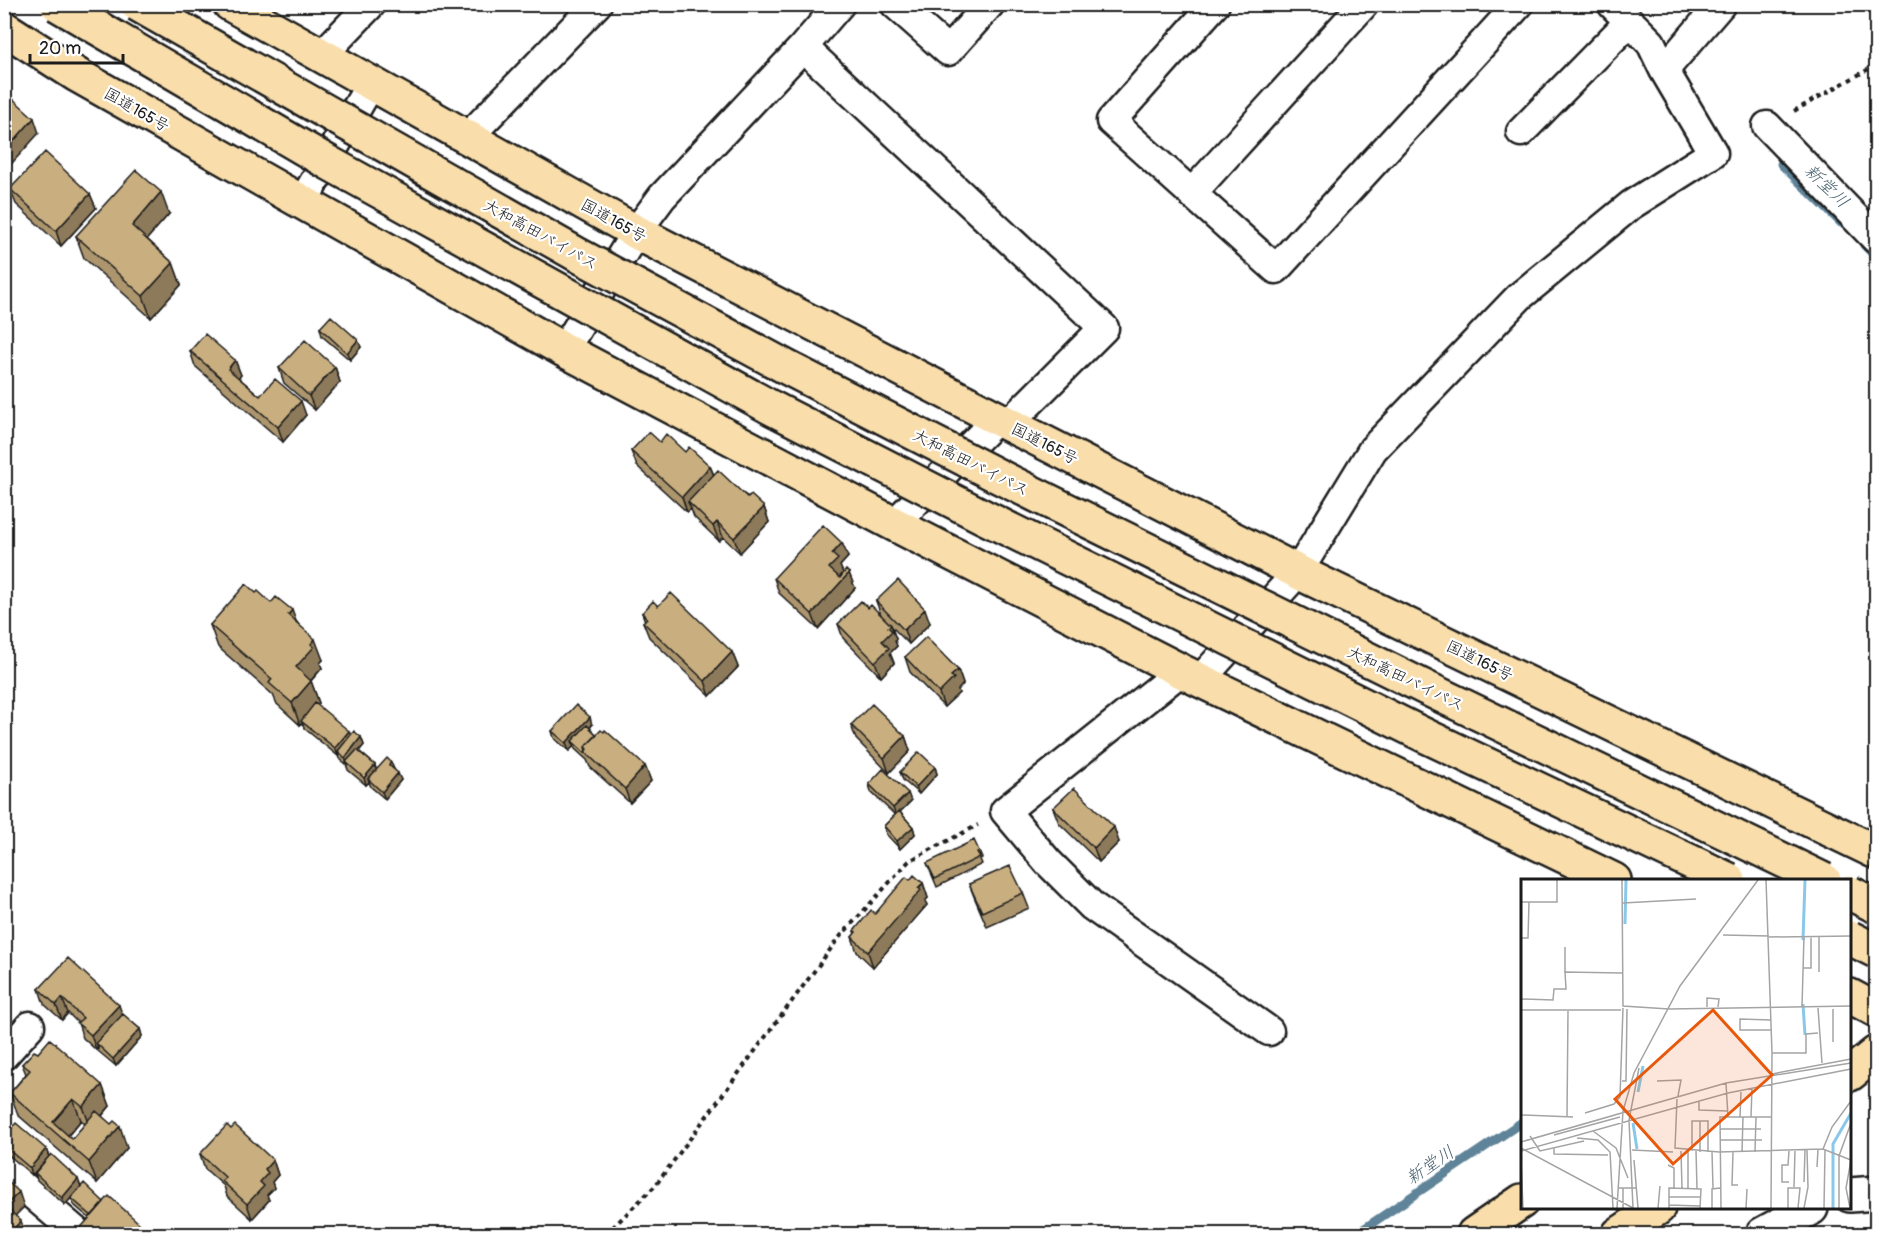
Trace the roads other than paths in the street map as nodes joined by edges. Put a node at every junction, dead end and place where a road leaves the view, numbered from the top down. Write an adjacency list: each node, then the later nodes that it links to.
1 (57, 4): 33 (highway, bridge)
2 (137, 4): 34 (highway, 大和高田バイパス, bridge)
3 (230, 4): 16 (highway, 国道165号)
4 (371, 4): 16 (street)
5 (597, 4): 21 (street)
6 (840, 4): 15 (street)
7 (895, 4): 8 (street)
8 (990, 4)
9 (1215, 4): 22 (street)
10 (1364, 4): 22 (street)
11 (1519, 4): 22 (street)
12 (1721, 4): 17 (street)
13 (1620, 13): 17 (street); 20 (street)
14 (4, 28): 23 (highway, 国道165号)
15 (803, 47): 24 (street); 27 (street)
16 (321, 56): 18 (highway, 国道165号)
17 (1664, 70): 29 (street)
18 (370, 85): 21 (highway, 国道165号); 23 (street)
19 (1767, 126): 25 (street)
20 (1521, 132)
21 (467, 138): 24 (highway, 国道165号)
22 (1192, 193)
23 (302, 203): 26 (highway, 国道165号)
24 (636, 232): 26 (street); 27 (highway, 国道165号)
25 (1876, 239)
26 (564, 350): 28 (highway, 国道165号)
27 (1002, 422): 28 (street); 29 (highway, 国道165号)
28 (894, 524): 30 (highway, 国道165号)
29 (1298, 572): 30 (street); 31 (highway, 国道165号)
30 (1190, 675): 32 (highway, 国道165号); 44 (street)
31 (1876, 852)
32 (1612, 879)
33 (1727, 879)
34 (1822, 879)
35 (1851, 894): 36 (highway, bridge)
36 (1876, 906)
37 (1876, 936): 40 (highway)
38 (1851, 938): 39 (highway, bridge)
39 (1876, 951)
40 (1851, 959)
41 (1851, 997): 42 (highway)
42 (1876, 1010)
43 (30, 1026): 46 (street)
44 (1269, 1031)
45 (1876, 1053): 47 (highway)
46 (4, 1054)
47 (1851, 1073)
48 (4, 1170): 54 (street)
49 (1876, 1193): 50 (street)
50 (1851, 1195)
51 (1521, 1202): 55 (highway)
52 (1656, 1209): 56 (highway)
53 (1809, 1209): 57 (street)
54 (79, 1234)
55 (1474, 1234)
56 (1619, 1234)
57 (1763, 1234)

